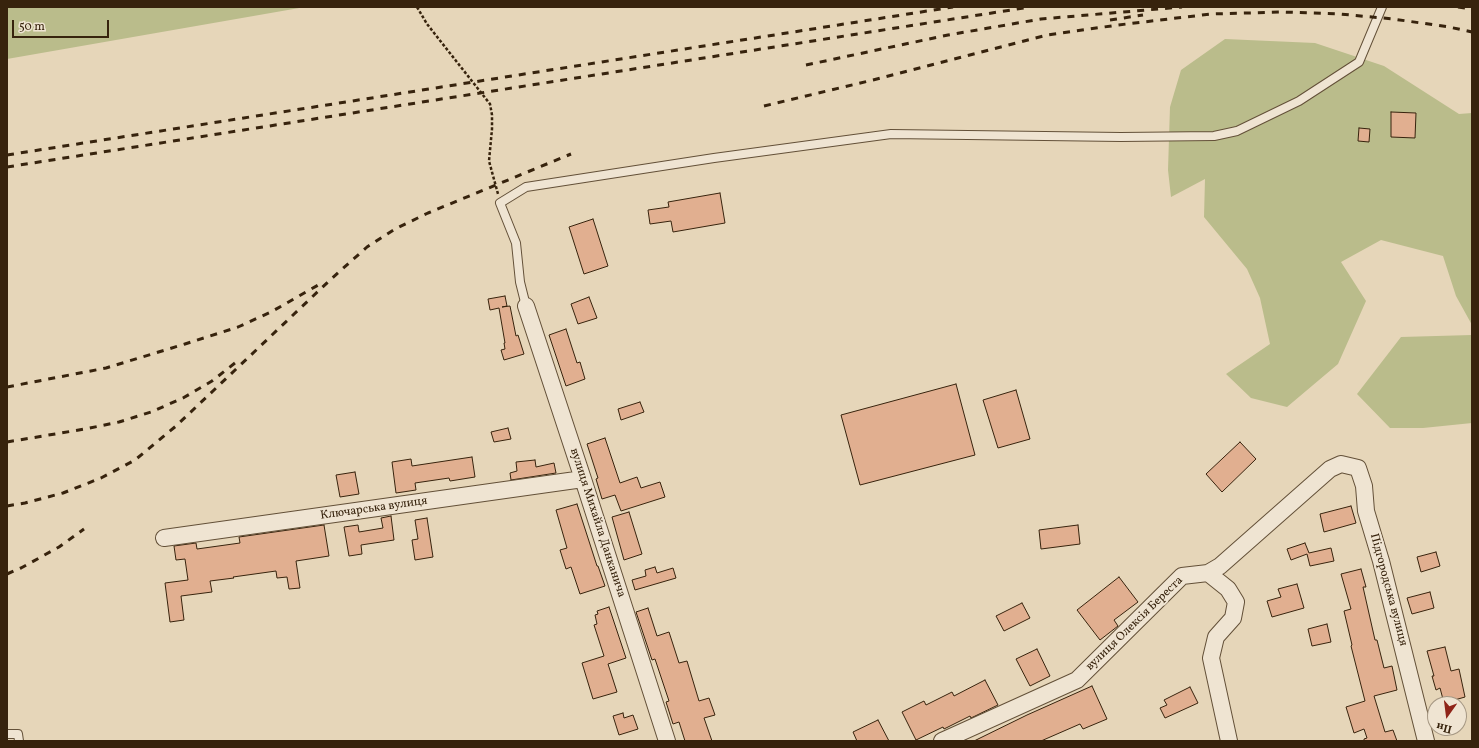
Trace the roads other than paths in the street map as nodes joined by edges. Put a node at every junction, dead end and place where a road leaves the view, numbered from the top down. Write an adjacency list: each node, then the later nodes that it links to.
1 (1382, 7): 2 (lane)
2 (526, 306): 4 (street, вулиця Михайла Данканича)
3 (1330, 469): 6 (street, вулиця Олексія Береста); 12 (street, Підгородська вулиця)
4 (583, 479): 5 (street, Ключарська вулиця); 9 (street, вулиця Михайла Данканича)
5 (164, 538)
6 (1208, 573): 10 (street, вулиця Олексія Береста); 11 (street)
7 (7, 734): 8 (lane)
8 (19, 741)
9 (667, 741)
10 (942, 741)
11 (1229, 741)
12 (1426, 741)

